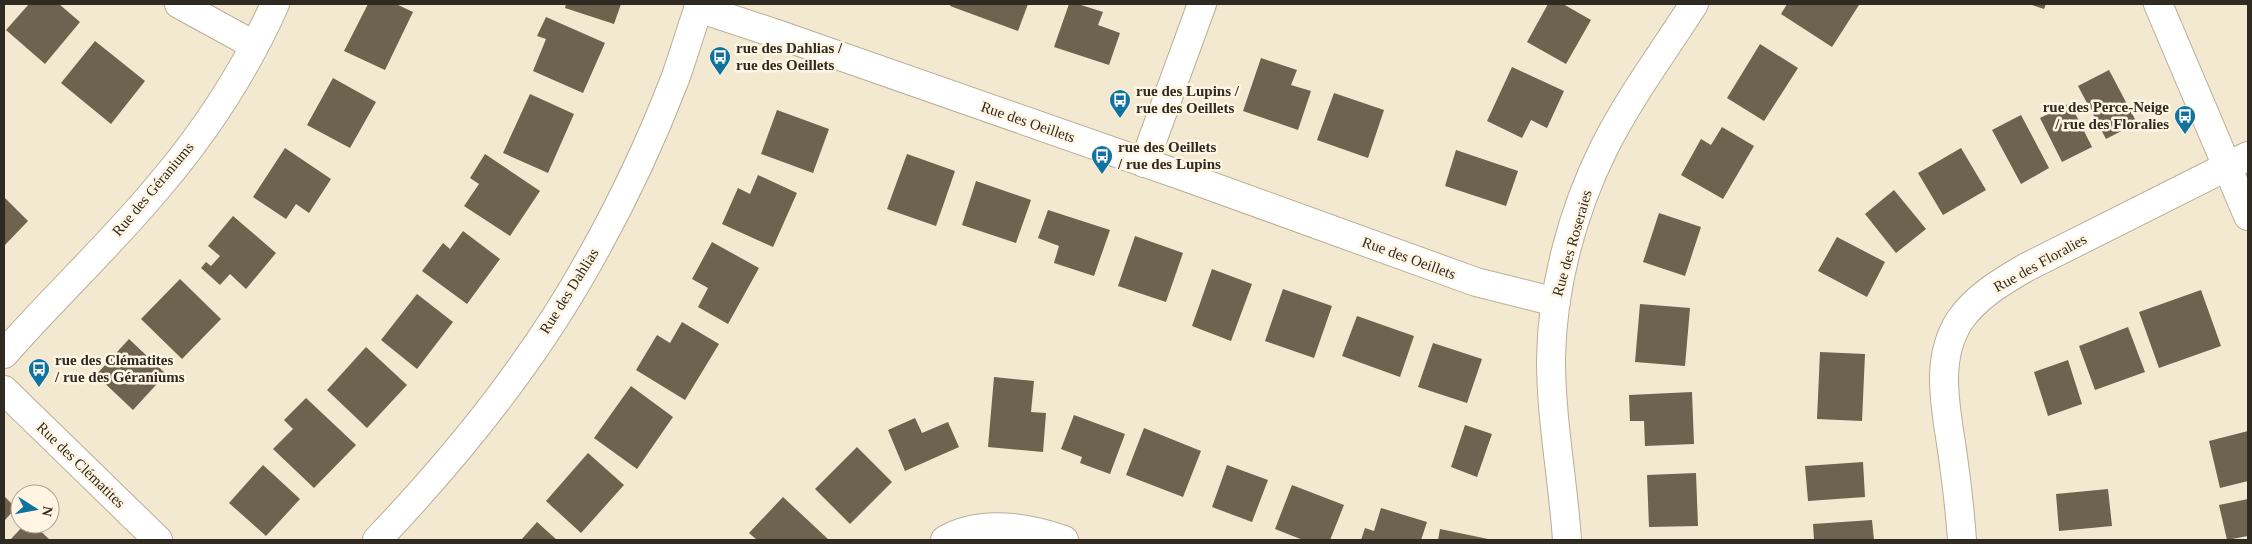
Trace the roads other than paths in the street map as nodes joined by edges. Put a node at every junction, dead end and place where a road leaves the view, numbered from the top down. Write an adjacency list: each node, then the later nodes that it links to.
1 (179, 4): 7 (street)
2 (275, 4): 7 (street, Rue des Géraniums)
3 (1202, 4): 9 (street)
4 (1694, 4): 11 (street, Rue des Roseraies)
5 (2158, 4): 8 (street)
6 (699, 6): 9 (street, Rue des Oeillets); 15 (street, Rue des Dahlias)
7 (254, 45): 12 (street, Rue des Géraniums)
8 (2238, 161): 10 (street); 19 (street, Rue des Floralies)
9 (1144, 162): 11 (street, Rue des Oeillets)
10 (2248, 216)
11 (1556, 302): 18 (street, Rue des Roseraies)
12 (4, 354)
13 (4, 390): 14 (street, Rue des Clématites)
14 (158, 540)
15 (377, 540)
16 (945, 540): 17 (street)
17 (1064, 540)
18 (1567, 540)
19 (1962, 540)

